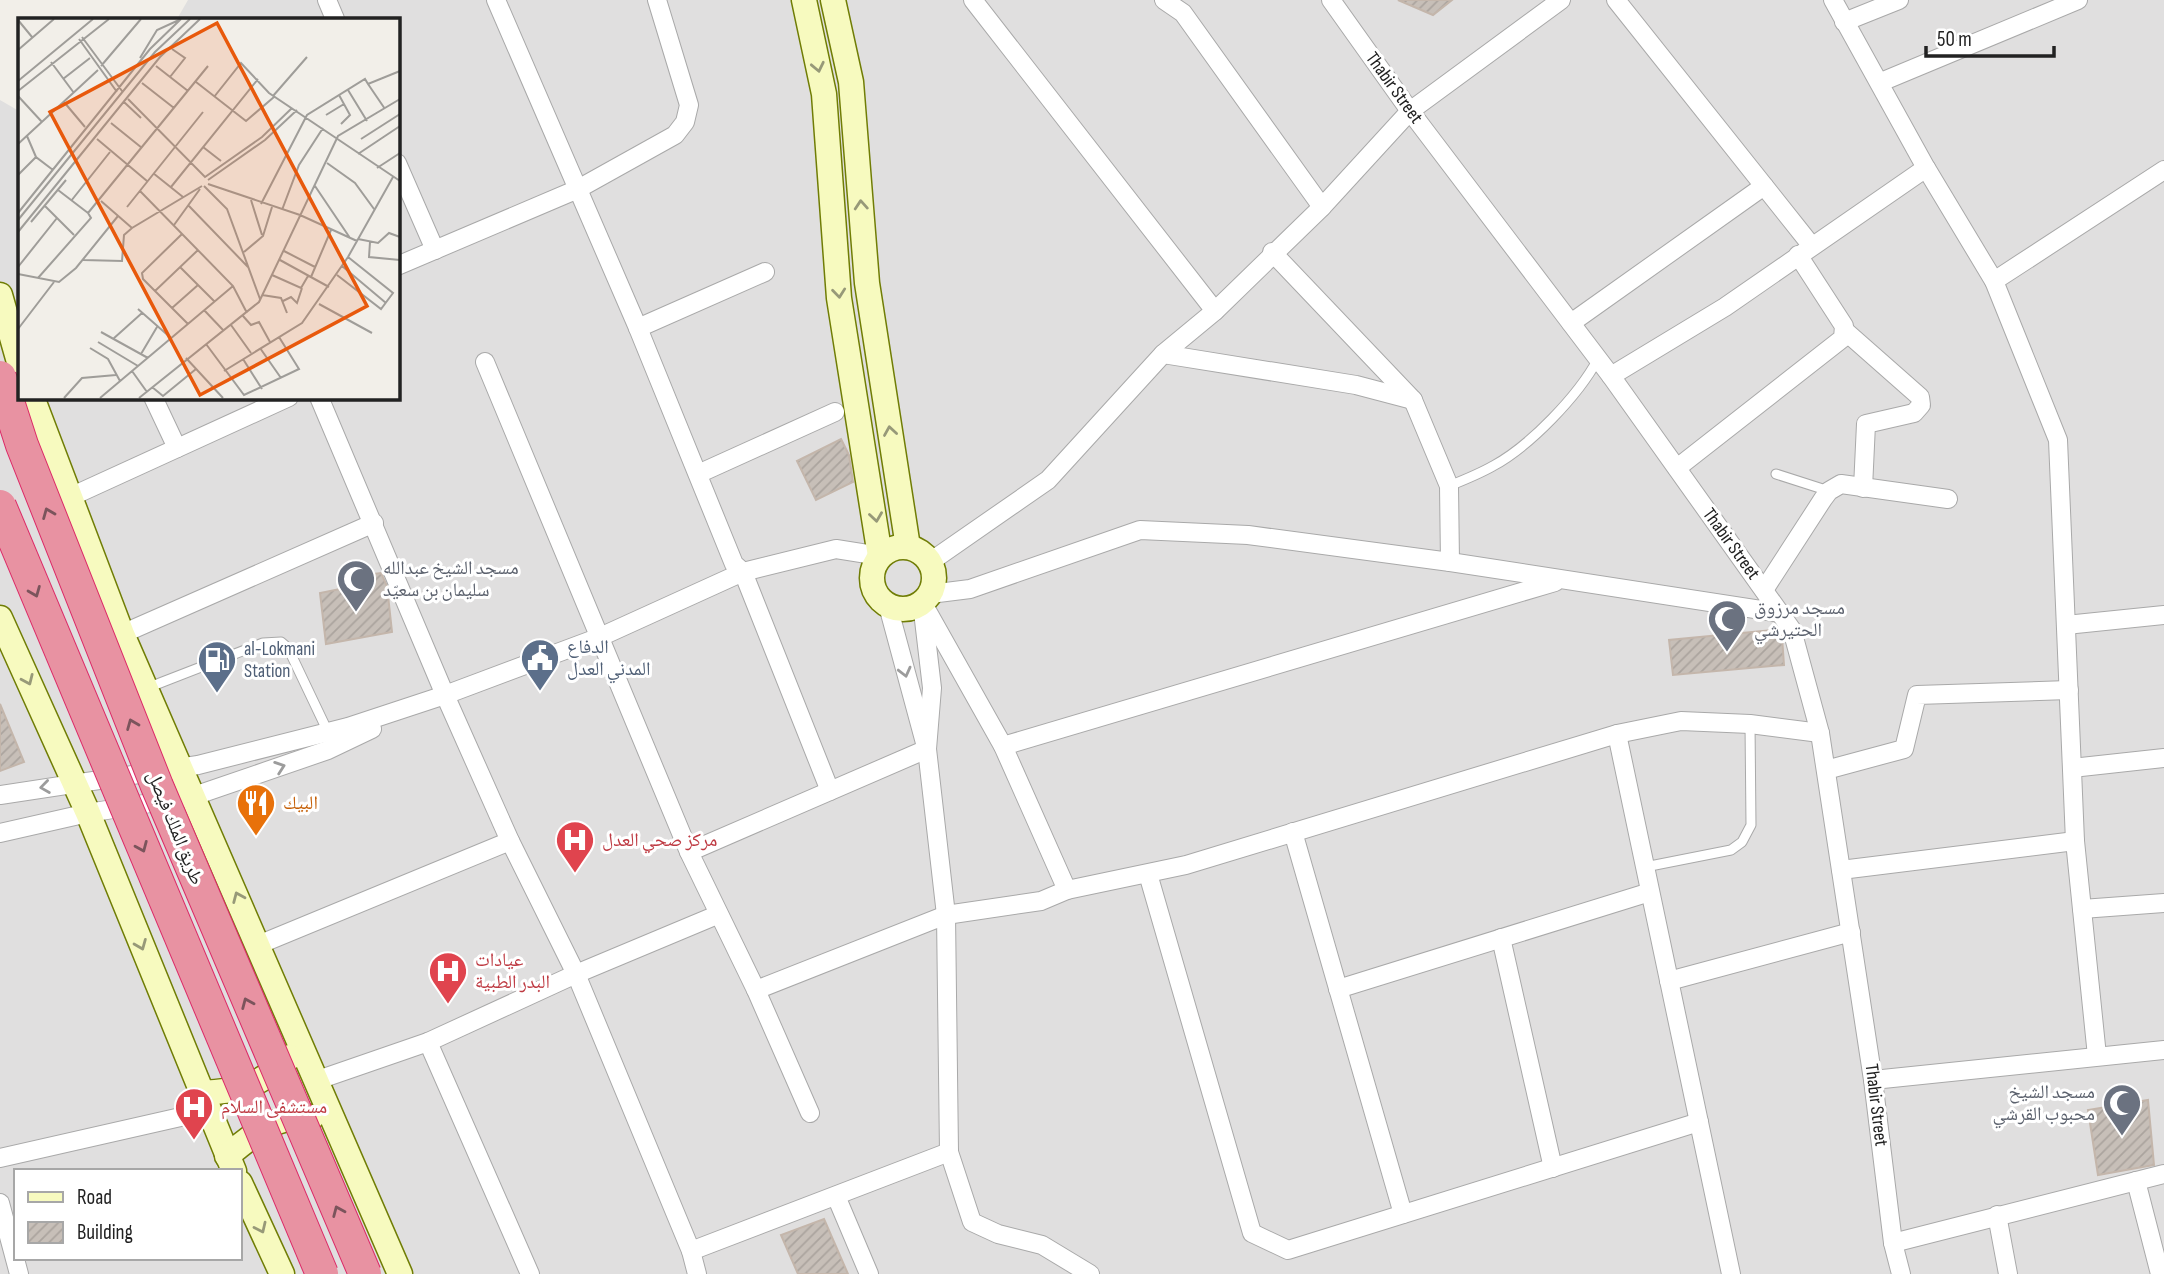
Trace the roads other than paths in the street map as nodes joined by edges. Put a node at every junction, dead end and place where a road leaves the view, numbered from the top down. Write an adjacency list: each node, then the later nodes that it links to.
1 (327, 0): 14 (street)
2 (496, 0): 22 (street)
3 (657, 0): 22 (street)
4 (804, 0): 59 (street, one-way to 59)
5 (833, 0): 58 (street, one-way to 5)
6 (973, 0): 31 (street)
7 (1164, 0): 23 (street)
8 (1331, 0): 17 (street, Thabir Street)
9 (1561, 0): 17 (street)
10 (1616, 0): 21 (street)
11 (1833, 0): 15 (street)
12 (1899, 0): 15 (street)
13 (2078, 0): 16 (street)
14 (335, 18)
15 (1844, 22): 16 (street)
16 (1881, 82): 19 (street)
17 (1410, 111): 23 (street); 32 (street, Thabir Street)
18 (399, 168): 24 (street)
19 (1926, 168): 25 (street); 29 (street)
20 (2164, 170): 29 (street)
21 (1764, 186): 25 (street); 32 (street)
22 (579, 189): 24 (street); 33 (street)
23 (1322, 207): 26 (street)
24 (435, 250): 27 (street)
25 (1804, 250): 34 (street); 39 (street)
26 (1272, 252): 31 (street); 45 (street)
27 (399, 265)
28 (765, 272): 33 (street)
29 (1994, 281): 70 (street)
30 (0, 295): 35 (street)
31 (1215, 311): 36 (street)
32 (1571, 323): 37 (street, Thabir Street)
33 (638, 328): 49 (street)
34 (1844, 330): 48 (street); 52 (street)
35 (18, 351)
36 (1163, 354): 45 (street); 60 (street)
37 (1598, 359): 39 (street, Thabir Street); 51 (lane)
38 (485, 362): 72 (street)
39 (1611, 376): 48 (street, Thabir Street)
40 (0, 377): 139 (highway, طريق الملك فيصل, one-way to 40, bridge)
41 (33, 399): 54 (street)
42 (154, 399): 47 (street)
43 (285, 399): 47 (street)
44 (320, 399): 57 (street)
45 (1413, 400): 51 (street)
46 (835, 412): 49 (street)
47 (177, 448): 54 (street)
48 (1677, 468): 64 (street, Thabir Street)
49 (698, 474): 62 (street)
50 (1776, 474): 53 (lane)
51 (1449, 486): 61 (street)
52 (1863, 488): 53 (street); 55 (street)
53 (1829, 491): 64 (street)
54 (68, 498): 71 (street)
55 (1948, 499)
56 (0, 506): 138 (highway, طريق الملك فيصل, one-way to 138, bridge)
57 (373, 523): 71 (street); 75 (street)
58 (908, 547): 59 (street); 60 (street)
59 (880, 555): 62 (street); 66 (street)
60 (930, 562): 65 (street)
61 (1450, 562): 63 (street); 65 (street)
62 (743, 572): 72 (street); 87 (street)
63 (1559, 581): 67 (street); 80 (street)
64 (1764, 590): 67 (street, Thabir Street)
65 (926, 598): 66 (street); 80 (street); 81 (street)
66 (888, 606): 81 (street, one-way to 81)
67 (1781, 613): 78 (street, Thabir Street)
68 (2164, 615): 70 (street)
69 (0, 618): 86 (street, one-way to 86)
70 (2066, 625): 74 (street)
71 (122, 634): 73 (street)
72 (600, 637): 75 (street); 95 (street)
73 (146, 688): 77 (lane); 83 (street)
74 (2069, 690): 84 (street); 85 (street)
75 (445, 695): 77 (street); 89 (street, one-way to 75); 93 (street)
76 (1750, 724): 78 (street); 79 (street); 96 (lane)
77 (328, 732): 83 (street)
78 (1820, 733): 85 (street, Thabir Street)
79 (1617, 734): 91 (street); 96 (street)
80 (1003, 746): 99 (street)
81 (927, 749): 87 (street); 104 (street)
82 (2164, 758): 84 (street)
83 (180, 767): 86 (street); 89 (street)
84 (2072, 768): 94 (street)
85 (1826, 770): 97 (street, Thabir Street)
86 (74, 783): 88 (street, one-way to 88); 90 (street)
87 (830, 791): 95 (street)
88 (0, 795)
89 (194, 796): 90 (street); 107 (street, one-way to 89)
90 (88, 813): 92 (street); 118 (street, one-way to 118)
91 (1293, 832): 98 (street); 110 (street)
92 (0, 833)
93 (510, 841): 107 (street); 108 (street)
94 (2075, 841): 97 (street); 102 (street)
95 (689, 852): 103 (street)
96 (1645, 867): 100 (street)
97 (1841, 870): 105 (street, Thabir Street)
98 (1147, 874): 99 (street); 131 (street)
99 (1067, 890): 104 (street)
100 (1650, 892): 106 (street); 109 (street)
101 (2164, 903): 102 (street)
102 (2082, 909): 115 (street)
103 (717, 915): 108 (street); 111 (street)
104 (946, 915): 111 (street); 122 (street)
105 (1851, 932): 109 (street); 116 (street, Thabir Street)
106 (1501, 938): 110 (street); 125 (street)
107 (258, 945): 113 (street)
108 (576, 974): 112 (street); 134 (street)
109 (1669, 981): 121 (street)
110 (1338, 989): 131 (street)
111 (756, 990): 119 (street)
112 (428, 1042): 117 (street); 141 (street)
113 (300, 1047): 117 (street); 118 (street)
114 (2164, 1050): 115 (street)
115 (2097, 1056): 116 (street)
116 (1873, 1080): 133 (street, Thabir Street)
117 (315, 1081): 120 (street)
118 (204, 1102): 123 (street); 124 (street)
119 (810, 1113)
120 (330, 1118): 124 (street); 140 (street)
121 (1699, 1122): 125 (street); 136 (street)
122 (950, 1152): 129 (street); 144 (street)
123 (0, 1158)
124 (231, 1163)
125 (1553, 1168): 131 (street)
126 (2164, 1174): 127 (street)
127 (2136, 1181): 132 (street); 147 (street)
128 (242, 1187): 137 (street, one-way to 137)
129 (836, 1196): 134 (street); 143 (street)
130 (0, 1203): 135 (street)
131 (1403, 1214)
132 (1997, 1215): 133 (street); 146 (street)
133 (1893, 1244): 145 (street, Thabir Street)
134 (691, 1251): 142 (street)
135 (14, 1255)
136 (1727, 1272)
137 (282, 1274)
138 (322, 1274)
139 (365, 1274)
140 (400, 1274)
141 (530, 1274)
142 (697, 1274)
143 (869, 1274)
144 (1090, 1274)
145 (1900, 1274)
146 (2008, 1274)
147 (2160, 1274)

